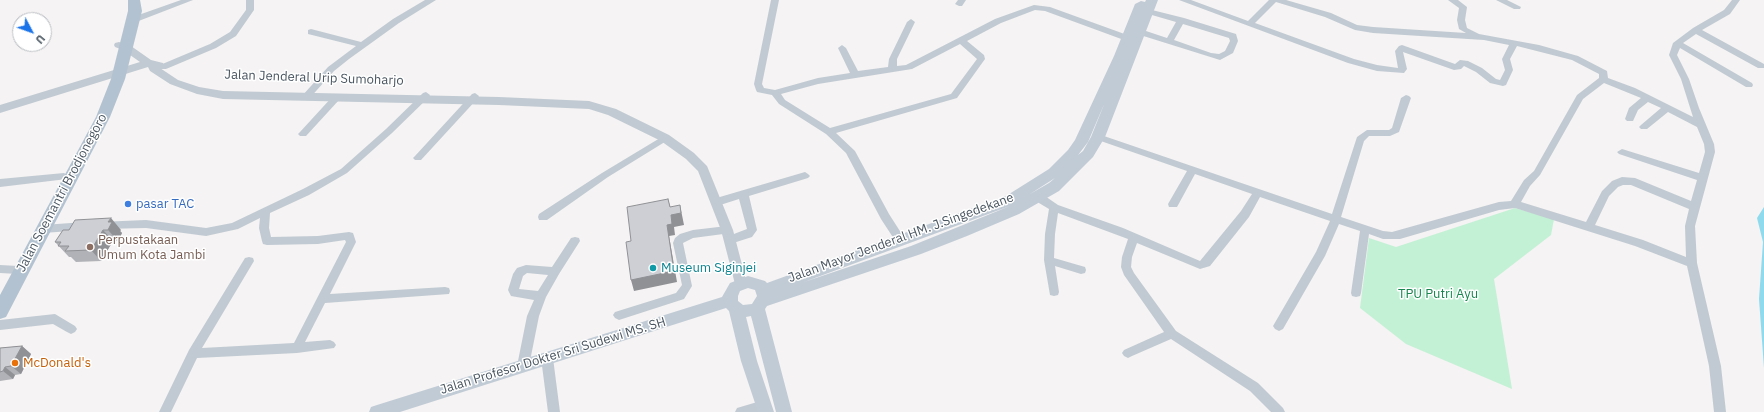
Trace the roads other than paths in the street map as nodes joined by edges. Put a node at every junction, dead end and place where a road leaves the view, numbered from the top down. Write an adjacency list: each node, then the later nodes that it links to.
1 (189, 0): 15 (street)
2 (250, 0): 33 (street)
3 (432, 0): 28 (street)
4 (775, 0): 40 (street)
5 (1023, 0): 13 (street)
6 (1183, 0): 18 (street)
7 (1273, 0): 18 (street); 22 (street)
8 (1452, 0): 22 (street)
9 (1500, 0): 14 (street)
10 (1736, 0): 19 (street)
11 (133, 2): 15 (main road); 29 (main road)
12 (1147, 4): 16 (street); 21 (main road, Jalan Mayor Jenderal HM. J.Singedekane); 23 (main road, Jalan Mayor Jenderal HM. J.Singedekane)
13 (1034, 7): 23 (street); 24 (street)
14 (1517, 7)
15 (133, 20): 29 (main road)
16 (1181, 20): 25 (street); 25 (street)
17 (911, 22): 34 (street)
18 (1249, 24): 26 (street)
19 (1696, 30): 27 (street); 32 (street)
20 (311, 32): 28 (street)
21 (1140, 32): 25 (street); 37 (main road, Jalan Mayor Jenderal HM. J.Singedekane)
22 (1484, 37): 26 (street)
23 (1127, 38): 37 (main road, Jalan Mayor Jenderal HM. J.Singedekane)
24 (961, 40): 34 (street); 52 (street)
25 (1169, 40)
26 (1514, 43): 38 (street)
27 (1677, 43): 39 (street); 50 (street)
28 (362, 45): 41 (street)
29 (123, 46): 31 (street); 35 (main road)
30 (842, 48): 36 (street)
31 (150, 64): 33 (street, Jalan Jenderal Urip Sumoharjo); 35 (street); 41 (street, Jalan Jenderal Urip Sumoharjo)
32 (1762, 66)
33 (163, 67): 41 (street, Jalan Jenderal Urip Sumoharjo)
34 (892, 69): 36 (street)
35 (114, 74): 48 (street); 59 (main road, Jalan Soemantri Brodjonegoro); 74 (main road, Jalan Soemantri Brodjonegoro)
36 (855, 74): 40 (street)
37 (1117, 76): 54 (main road, Jalan Mayor Jenderal HM. J.Singedekane); 79 (main road, Jalan Mayor Jenderal HM. J.Singedekane)
38 (1603, 79): 46 (street); 68 (street)
39 (1749, 85)
40 (775, 93): 52 (street)
41 (307, 96): 42 (street, Jalan Jenderal Urip Sumoharjo); 43 (street, Jalan Jenderal Urip Sumoharjo)
42 (424, 97): 43 (street, Jalan Jenderal Urip Sumoharjo); 44 (street, Jalan Jenderal Urip Sumoharjo); 71 (street)
43 (336, 98): 53 (street)
44 (474, 98): 55 (street, Jalan Jenderal Urip Sumoharjo); 57 (street)
45 (1406, 98): 73 (street)
46 (1647, 98): 47 (street); 49 (street)
47 (1667, 108): 50 (street); 51 (street)
48 (0, 109)
49 (1630, 119)
50 (1701, 125): 61 (street)
51 (1644, 127)
52 (829, 132): 79 (street)
53 (303, 134)
54 (1098, 137): 58 (street); 65 (main road, Jalan Mayor Jenderal HM. J.Singedekane)
55 (665, 138): 66 (street, Jalan Jenderal Urip Sumoharjo); 72 (street)
56 (1622, 152): 61 (street)
57 (418, 158)
58 (1193, 170): 63 (street); 67 (street)
59 (64, 176): 62 (street); 74 (main road, Jalan Soemantri Brodjonegoro)
60 (805, 176): 64 (street)
61 (1702, 178): 69 (street)
62 (0, 183)
63 (1258, 192): 73 (street); 78 (street)
64 (743, 194): 66 (street); 77 (street)
65 (1038, 197): 70 (street); 94 (main road, Jalan Mayor Jenderal HM. J.Singedekane)
66 (717, 202): 77 (street, Jalan Jenderal Urip Sumoharjo)
67 (1173, 204)
68 (1515, 204): 75 (street); 76 (street)
69 (1694, 207): 75 (street); 83 (street)
70 (1054, 208): 78 (street); 81 (street)
71 (265, 212): 74 (street); 93 (street)
72 (543, 217)
73 (1335, 220): 76 (street); 100 (street)
74 (43, 226): 85 (main road, Jalan Soemantri Brodjonegoro); 97 (main road, Jalan Soemantri Brodjonegoro)
75 (1589, 226): 83 (street)
76 (1365, 229): 91 (street)
77 (728, 235): 88 (street, Jalan Jenderal Urip Sumoharjo); 98 (street)
78 (1134, 238): 102 (street)
79 (900, 239): 94 (main road, Jalan Mayor Jenderal HM. J.Singedekane)
80 (575, 241): 87 (street)
81 (1049, 260): 86 (street); 90 (street)
82 (249, 261): 105 (street)
83 (1692, 263): 116 (street)
84 (0, 269): 85 (street)
85 (18, 270): 95 (main road, Jalan Soemantri Brodjonegoro)
86 (1081, 270)
87 (555, 271): 92 (street); 92 (street)
88 (741, 284): 94 (main road); 96 (main road)
89 (445, 291): 93 (street)
90 (1054, 292)
91 (1356, 293)
92 (542, 296): 108 (street)
93 (322, 299): 104 (street)
94 (762, 299): 96 (main road); 114 (main road)
95 (0, 302)
96 (733, 305): 107 (main road, Jalan Profesor Dokter Sri Sudewi MS. SH); 109 (main road)
97 (0, 312)
98 (619, 315)
99 (0, 325): 101 (street)
100 (1279, 326)
101 (72, 329)
102 (1172, 334): 106 (street); 115 (street)
103 (330, 345): 104 (street)
104 (297, 348): 105 (street)
105 (193, 353): 110 (street)
106 (1128, 353)
107 (547, 358): 108 (main road, Jalan Profesor Dokter Sri Sudewi MS. SH); 112 (street)
108 (523, 366): 111 (main road, Jalan Profesor Dokter Sri Sudewi MS. SH)
109 (765, 409): 113 (street)
110 (166, 412)
111 (377, 412)
112 (554, 412)
113 (741, 412)
114 (784, 412)
115 (1279, 412)
116 (1720, 412)

